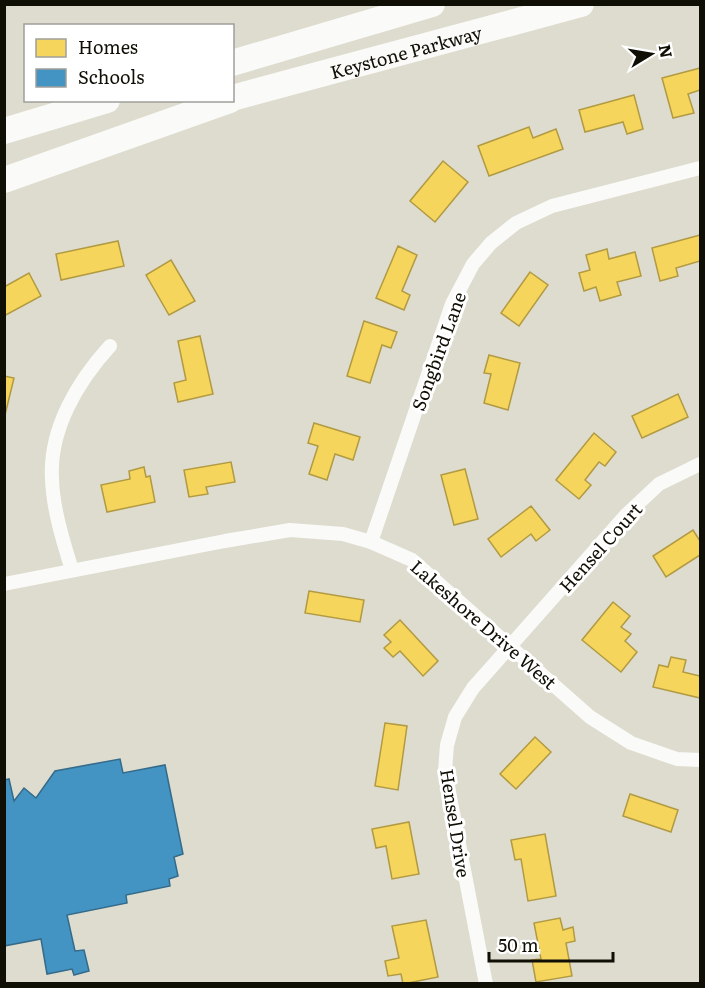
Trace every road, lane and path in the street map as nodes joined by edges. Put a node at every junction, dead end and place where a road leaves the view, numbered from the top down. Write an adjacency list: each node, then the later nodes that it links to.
1 (432, 4): 3 (highway, Keystone Parkway)
2 (580, 4): 4 (highway, Keystone Parkway)
3 (240, 61)
4 (234, 98)
5 (68, 102): 9 (highway)
6 (100, 102): 10 (highway)
7 (216, 102): 11 (highway)
8 (224, 102): 13 (highway, Keystone Parkway)
9 (4, 118)
10 (4, 131)
11 (4, 166)
12 (700, 168): 16 (street, Songbird Lane)
13 (4, 180)
14 (110, 346): 17 (street)
15 (700, 464): 19 (street, Hensel Court)
16 (370, 542): 17 (street, Lakeshore Drive West); 19 (street, Lakeshore Drive West)
17 (72, 570): 18 (street, Lakeshore Drive West)
18 (4, 584)
19 (512, 646): 20 (street, Lakeshore Drive West); 21 (street, Hensel Drive)
20 (700, 760)
21 (486, 984)

